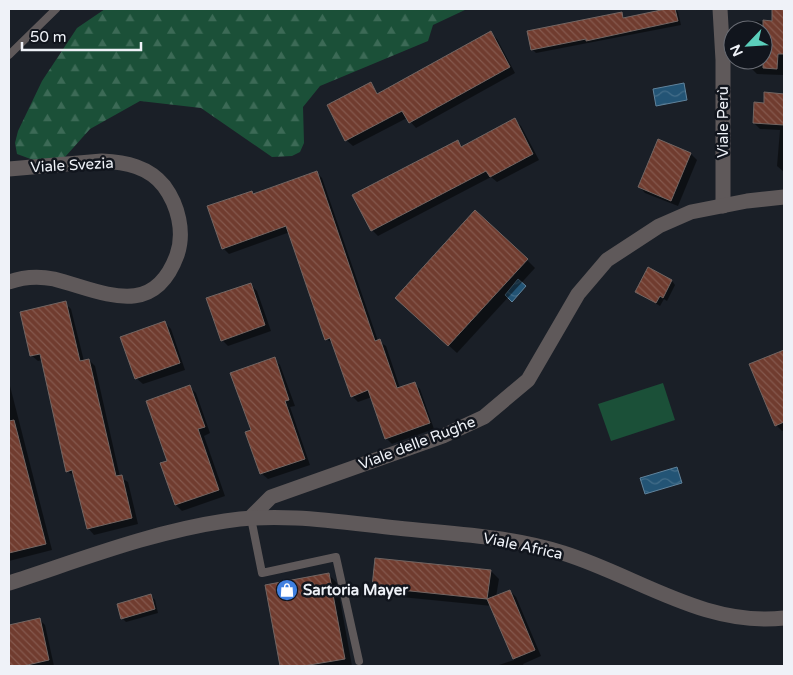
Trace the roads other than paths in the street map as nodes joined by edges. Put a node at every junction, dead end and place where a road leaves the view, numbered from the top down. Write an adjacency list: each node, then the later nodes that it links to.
1 (56, 9): 3 (lane)
2 (720, 9): 6 (street, Viale Perù)
3 (9, 55)
4 (9, 169): 7 (street, Viale Svezia)
5 (784, 197): 6 (street, Viale delle Rughe)
6 (723, 206): 8 (street, Viale delle Rughe)
7 (9, 282)
8 (251, 517): 9 (street); 10 (street, Viale Africa); 11 (lane)
9 (9, 583)
10 (784, 618)
11 (358, 661)

